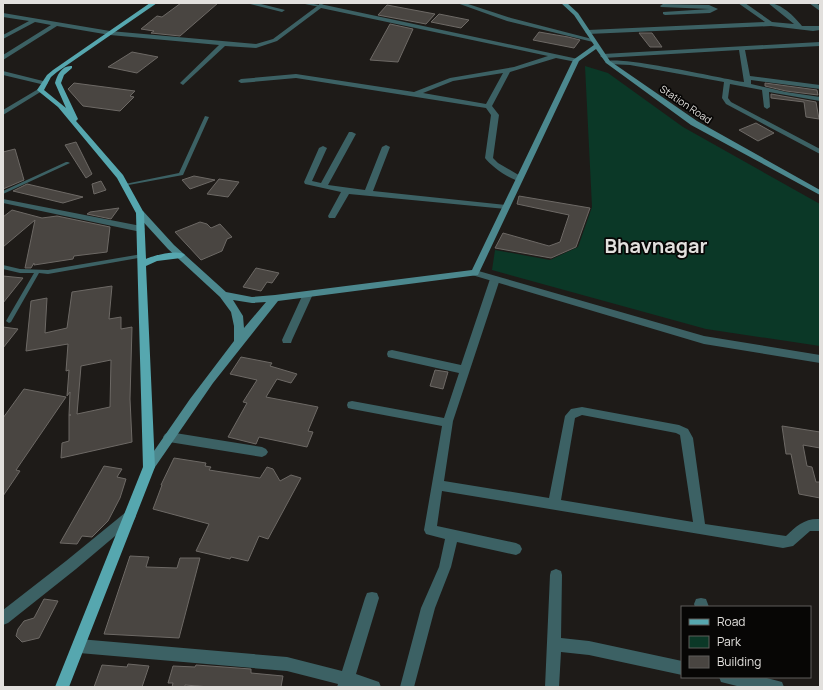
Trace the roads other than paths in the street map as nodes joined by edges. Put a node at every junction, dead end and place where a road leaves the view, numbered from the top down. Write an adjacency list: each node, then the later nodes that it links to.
1 (154, 3): 22 (main road)
2 (162, 3): 22 (main road)
3 (249, 3): 13 (street)
4 (302, 3): 10 (lane)
5 (460, 3): 24 (street)
6 (564, 3): 21 (main road, Station Road)
7 (741, 3): 18 (street)
8 (771, 3): 19 (street)
9 (812, 3): 12 (street)
10 (321, 4): 25 (street); 28 (street)
11 (662, 4): 16 (street); 16 (street)
12 (820, 9)
13 (282, 10)
14 (3, 14): 15 (street)
15 (34, 20): 17 (street); 23 (street)
16 (666, 20): 18 (street); 21 (street)
17 (56, 24): 22 (street); 30 (street)
18 (771, 24): 19 (street)
19 (796, 27): 20 (street)
20 (820, 28)
21 (588, 32): 24 (main road, Station Road)
22 (113, 33): 25 (street); 35 (main road); 36 (main road)
23 (3, 37)
24 (595, 43): 29 (main road, Station Road); 31 (main road)
25 (224, 44): 40 (street)
26 (820, 44): 27 (street)
27 (742, 48): 29 (street); 39 (street)
28 (555, 56): 31 (street); 33 (street)
29 (603, 56): 32 (main road, Station Road)
30 (3, 58)
31 (576, 60): 56 (main road)
32 (608, 62): 38 (street); 62 (main road, Station Road)
33 (508, 70): 44 (street); 46 (street)
34 (3, 72): 36 (street)
35 (60, 77): 36 (main road); 50 (main road)
36 (46, 81): 43 (main road)
37 (242, 81): 44 (street)
38 (727, 82): 39 (street); 54 (street)
39 (748, 82): 41 (street); 42 (street)
40 (183, 84)
41 (820, 87)
42 (765, 89): 45 (street); 47 (street)
43 (40, 90): 48 (street); 50 (main road)
44 (415, 94): 46 (street)
45 (820, 99)
46 (488, 106): 56 (street)
47 (767, 107)
48 (3, 113)
49 (207, 117): 57 (lane)
50 (77, 126): 57 (main road)
51 (352, 134): 58 (street)
52 (386, 147): 61 (street)
53 (323, 148): 58 (street)
54 (820, 152)
55 (68, 163): 60 (lane)
56 (520, 179): 64 (main road)
57 (125, 185): 65 (main road)
58 (323, 186): 59 (street)
59 (346, 191): 61 (street); 66 (street)
60 (3, 193)
61 (368, 193): 64 (street)
62 (820, 193)
63 (3, 202): 67 (street)
64 (506, 207): 72 (main road)
65 (140, 213): 67 (main road); 68 (main road)
66 (332, 216)
67 (141, 229): 69 (main road)
68 (181, 255): 69 (main road); 75 (main road)
69 (142, 260): 71 (lane); 87 (main road)
70 (3, 267): 71 (lane)
71 (37, 272): 77 (lane)
72 (475, 273): 73 (street); 74 (main road)
73 (495, 279): 81 (street); 82 (street)
74 (308, 294): 76 (main road); 78 (street)
75 (223, 295): 76 (main road); 79 (main road)
76 (275, 298): 79 (main road)
77 (9, 321)
78 (287, 340)
79 (239, 341): 85 (main road)
80 (392, 354): 82 (street)
81 (820, 359)
82 (465, 370): 84 (street)
83 (352, 405): 84 (street)
84 (447, 424): 88 (street)
85 (169, 437): 86 (street); 87 (main road)
86 (262, 452)
87 (149, 467): 90 (main road)
88 (437, 485): 89 (street); 93 (street)
89 (554, 504): 92 (street); 92 (street)
90 (130, 516): 97 (street); 99 (main road)
91 (820, 525): 92 (street)
92 (700, 529)
93 (452, 534): 94 (street); 105 (street)
94 (516, 548)
95 (556, 574): 98 (street)
96 (372, 598): 102 (street)
97 (3, 618)
98 (554, 644): 100 (street); 106 (street)
99 (79, 646): 102 (street); 103 (main road)
100 (681, 668)
101 (731, 678): 107 (street)
102 (346, 683): 104 (street)
103 (62, 687)
104 (374, 687)
105 (407, 687)
106 (552, 687)
107 (777, 687)

